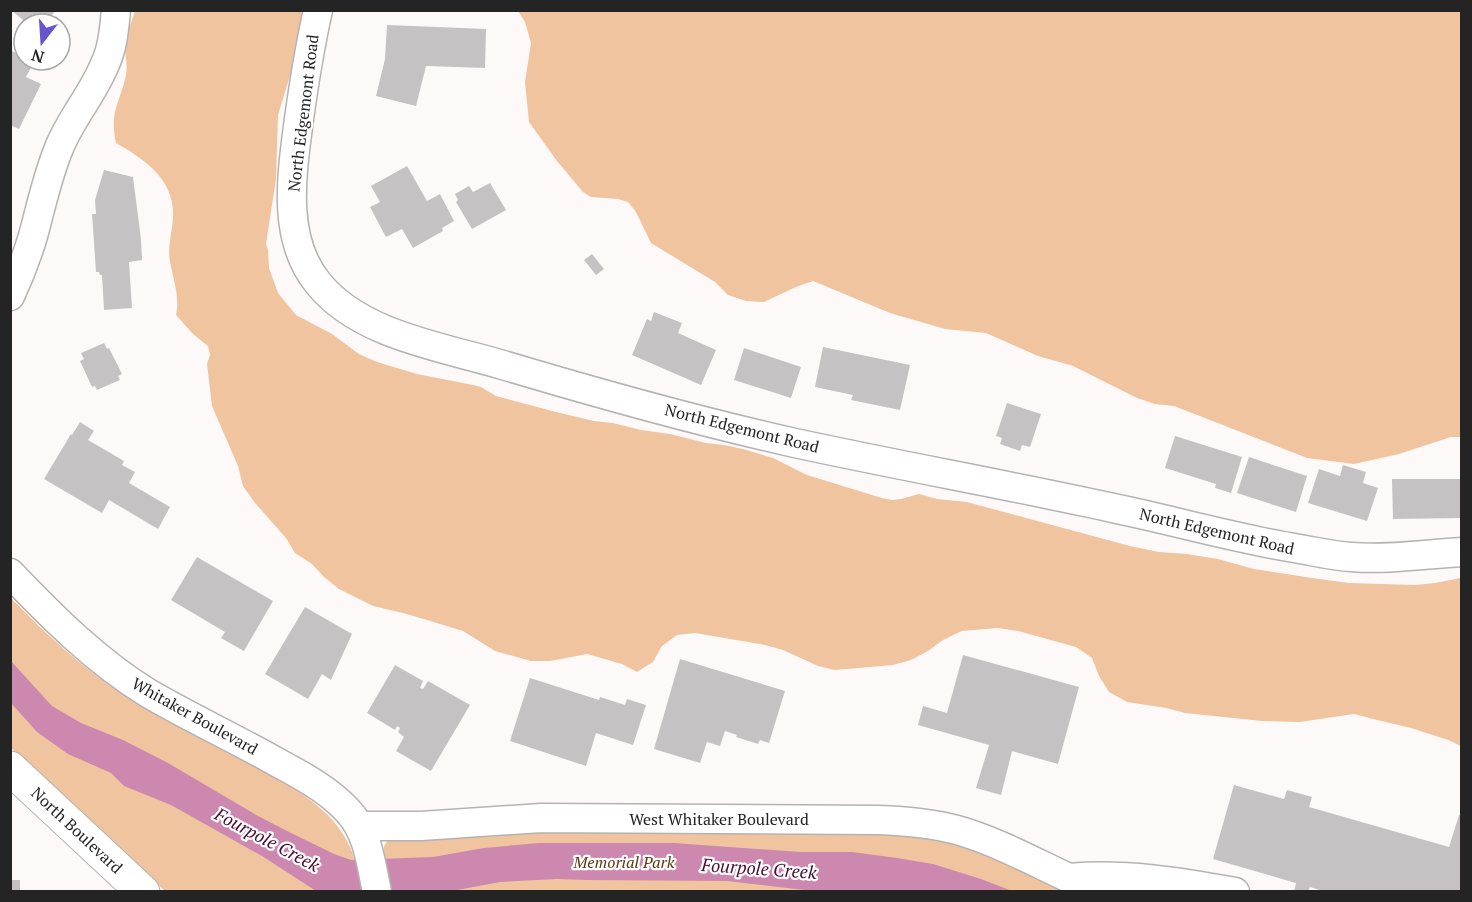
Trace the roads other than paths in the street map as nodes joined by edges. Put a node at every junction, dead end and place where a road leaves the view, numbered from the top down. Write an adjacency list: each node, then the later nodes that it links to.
1 (116, 10): 3 (street)
2 (318, 10): 4 (street, North Edgemont Road)
3 (10, 296)
4 (1461, 552)
5 (10, 573): 7 (street, Whitaker Boulevard)
6 (10, 768): 9 (street, North Boulevard)
7 (359, 826): 8 (street, West Whitaker Boulevard); 10 (street, Whitaker Boulevard)
8 (1069, 878): 11 (street, West Whitaker Boulevard); 12 (street, West Whitaker Boulevard)
9 (144, 891)
10 (377, 891)
11 (1094, 891)
12 (1235, 891)

